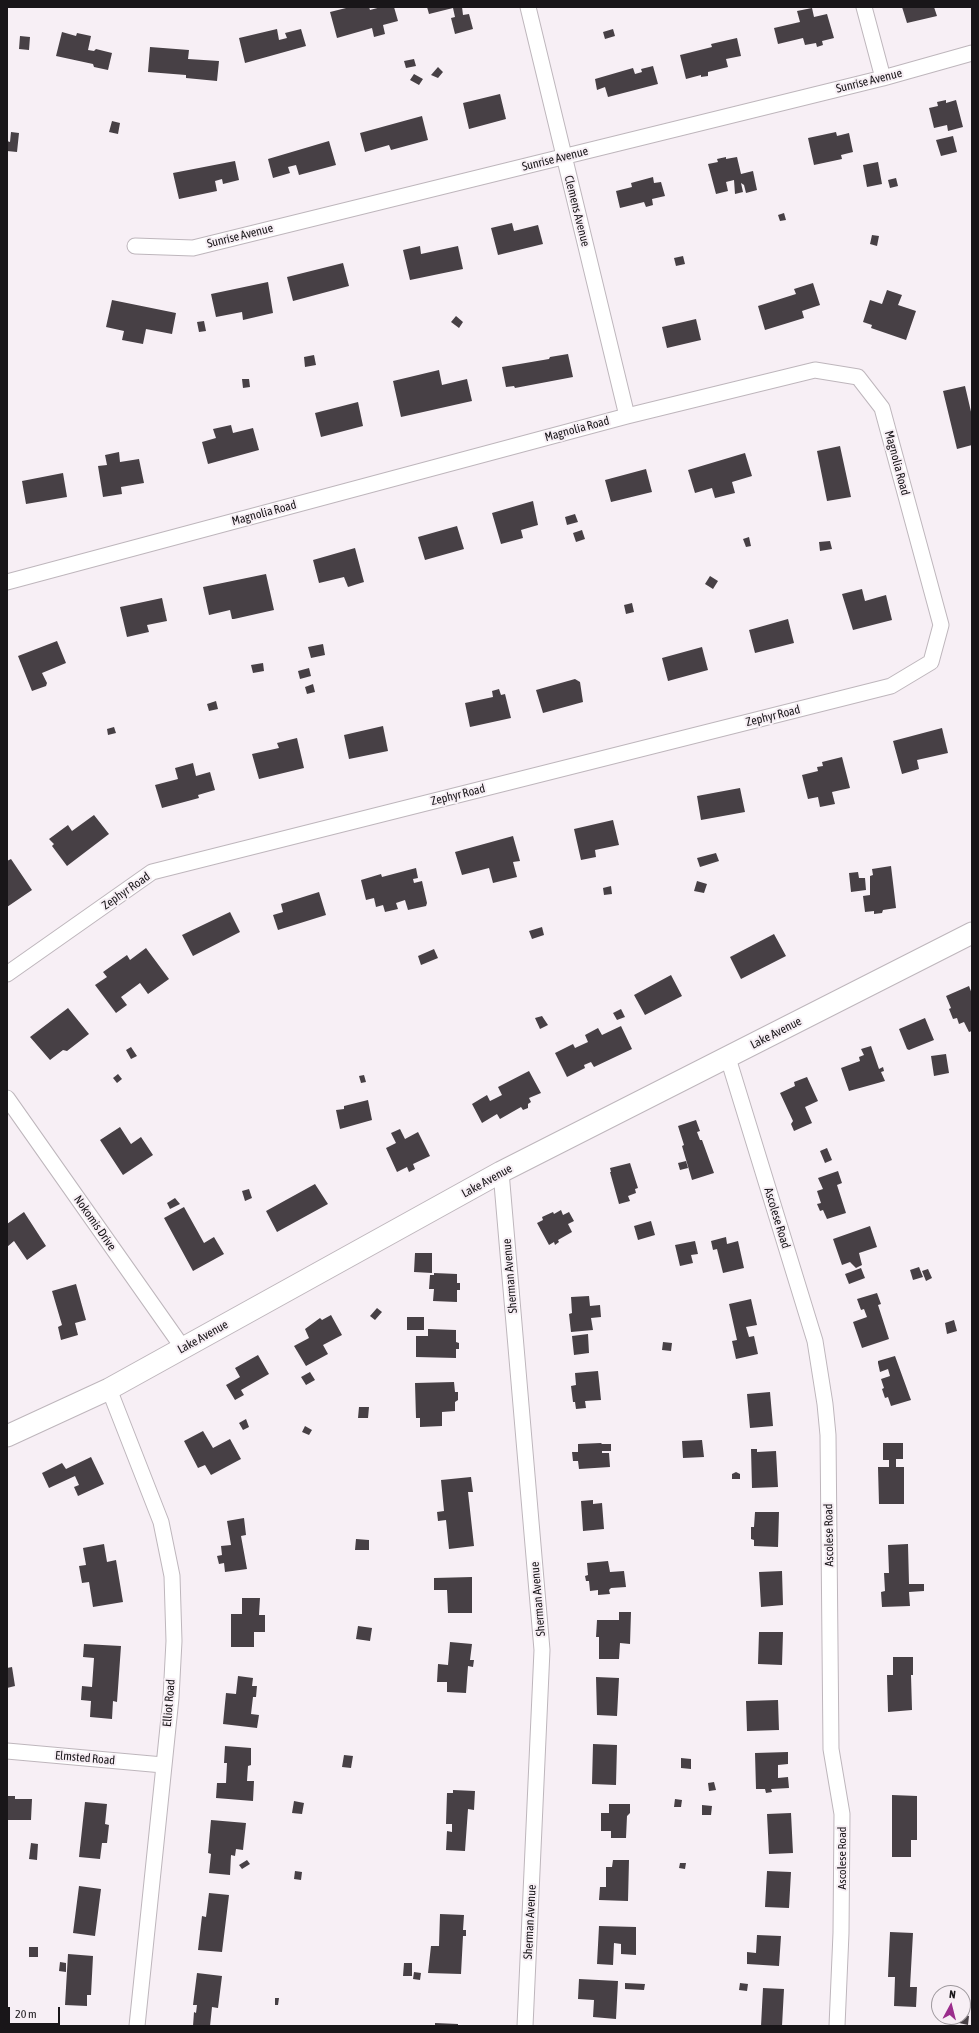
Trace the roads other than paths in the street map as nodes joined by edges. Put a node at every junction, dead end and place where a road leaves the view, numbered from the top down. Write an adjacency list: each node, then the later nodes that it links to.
1 (528, 7): 5 (street, Clemens Avenue)
2 (864, 7): 4 (street)
3 (972, 53): 4 (street, Sunrise Avenue)
4 (883, 78): 5 (street, Sunrise Avenue)
5 (563, 156): 6 (street, Sunrise Avenue); 7 (street, Clemens Avenue)
6 (135, 246)
7 (627, 416): 8 (street, Magnolia Road); 9 (street, Magnolia Road)
8 (7, 582)
9 (931, 662): 11 (street, Zephyr Road)
10 (972, 934): 12 (street, Lake Avenue)
11 (7, 974)
12 (728, 1058): 14 (street, Lake Avenue); 22 (street, Ascolese Road)
13 (7, 1098): 15 (street, Nokomis Drive)
14 (501, 1172): 15 (street, Lake Avenue); 21 (street, Sherman Avenue)
15 (183, 1348): 16 (street, Lake Avenue)
16 (109, 1390): 17 (street, Lake Avenue); 19 (street, Elliot Road)
17 (7, 1436)
18 (7, 1751): 19 (street, Elmsted Road)
19 (163, 1765): 20 (street, Elliot Road)
20 (137, 2026)
21 (526, 2026)
22 (837, 2026)

